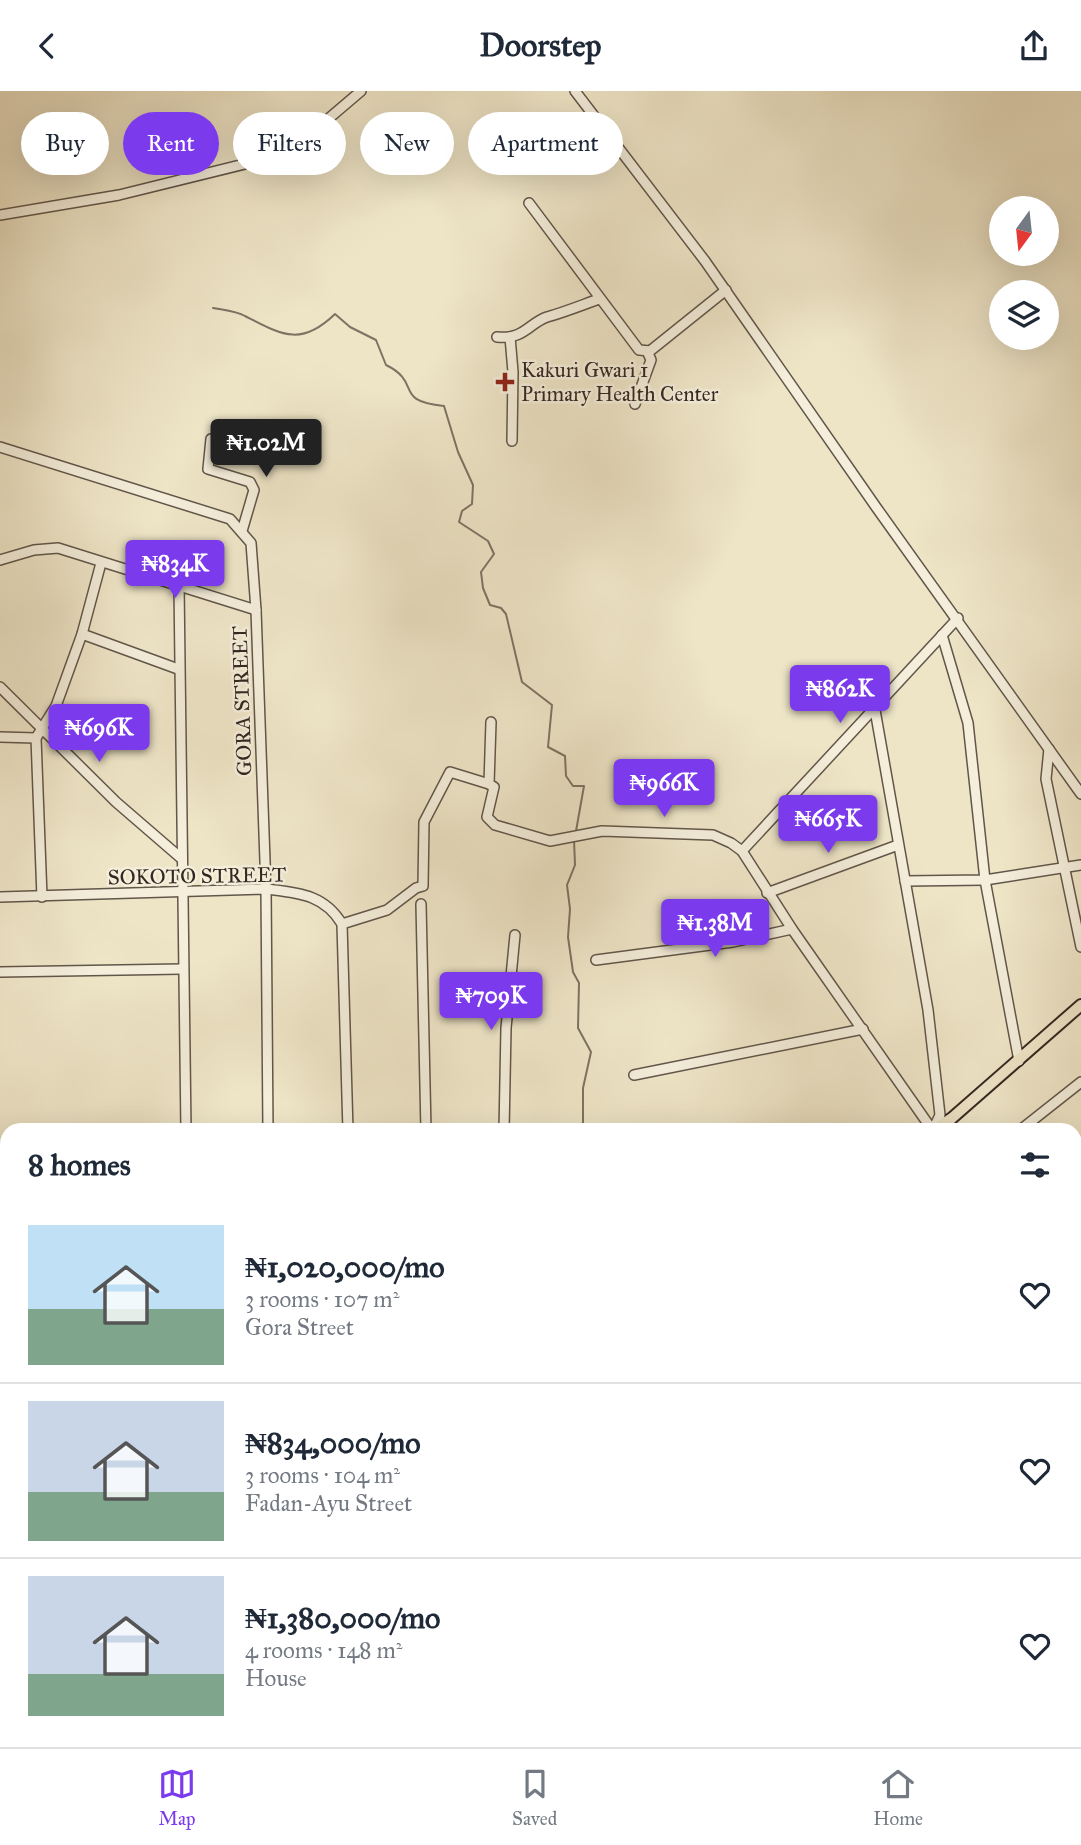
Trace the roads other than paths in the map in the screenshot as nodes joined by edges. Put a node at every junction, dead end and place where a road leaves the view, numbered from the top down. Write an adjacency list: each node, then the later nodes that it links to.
1 (361, 91): 4 (street)
2 (575, 91): 5 (street)
3 (529, 203): 6 (street)
4 (0, 215)
5 (726, 290): 9 (street); 19 (street)
6 (599, 299): 8 (street); 9 (street)
7 (497, 337): 8 (street)
8 (510, 337): 12 (street)
9 (647, 351): 10 (street)
10 (635, 404)
11 (211, 439): 14 (street)
12 (512, 441)
13 (0, 447): 14 (street)
14 (242, 530): 18 (street, GORA STREET)
15 (0, 560): 16 (street)
16 (101, 563): 17 (street); 20 (street)
17 (178, 586): 18 (street); 22 (street)
18 (256, 610): 39 (street, GORA STREET)
19 (958, 618): 21 (street); 29 (street)
20 (82, 634): 22 (street); 26 (street)
21 (942, 635): 24 (street); 37 (street)
22 (178, 669): 34 (street)
23 (0, 687): 26 (street)
24 (875, 710): 32 (street); 33 (street)
25 (491, 722): 30 (street)
26 (44, 730): 28 (street); 34 (street)
27 (0, 737): 28 (street)
28 (36, 738): 43 (street)
29 (1049, 748): 31 (street); 36 (street)
30 (489, 784): 33 (street); 45 (street)
31 (1081, 793)
32 (898, 845): 38 (street); 41 (street)
33 (742, 851): 41 (street)
34 (182, 859): 40 (street)
35 (1081, 865): 36 (street)
36 (1064, 869): 37 (street); 48 (street)
37 (985, 880): 38 (street); 54 (street)
38 (905, 881): 63 (street)
39 (266, 889): 40 (street, SOKOTO STREET); 45 (street, SOKOTO STREET); 58 (street, GORA STREET)
40 (181, 893): 43 (street, SOKOTO STREET); 50 (street)
41 (767, 893): 46 (street)
42 (0, 897): 43 (street, SOKOTO STREET)
43 (42, 897)
44 (421, 904): 60 (street)
45 (342, 924): 59 (street)
46 (792, 929): 49 (street); 53 (street)
47 (514, 935): 61 (street)
48 (1081, 947)
49 (596, 960)
50 (182, 969): 51 (street); 57 (street)
51 (0, 972)
52 (1081, 1005): 54 (main road)
53 (863, 1029): 55 (street); 62 (street)
54 (1019, 1061): 64 (main road)
55 (634, 1075)
56 (1081, 1082): 65 (street)
57 (186, 1123)
58 (268, 1123)
59 (348, 1123)
60 (426, 1123)
61 (504, 1123)
62 (928, 1123)
63 (936, 1123)
64 (943, 1123)
65 (1029, 1123)

